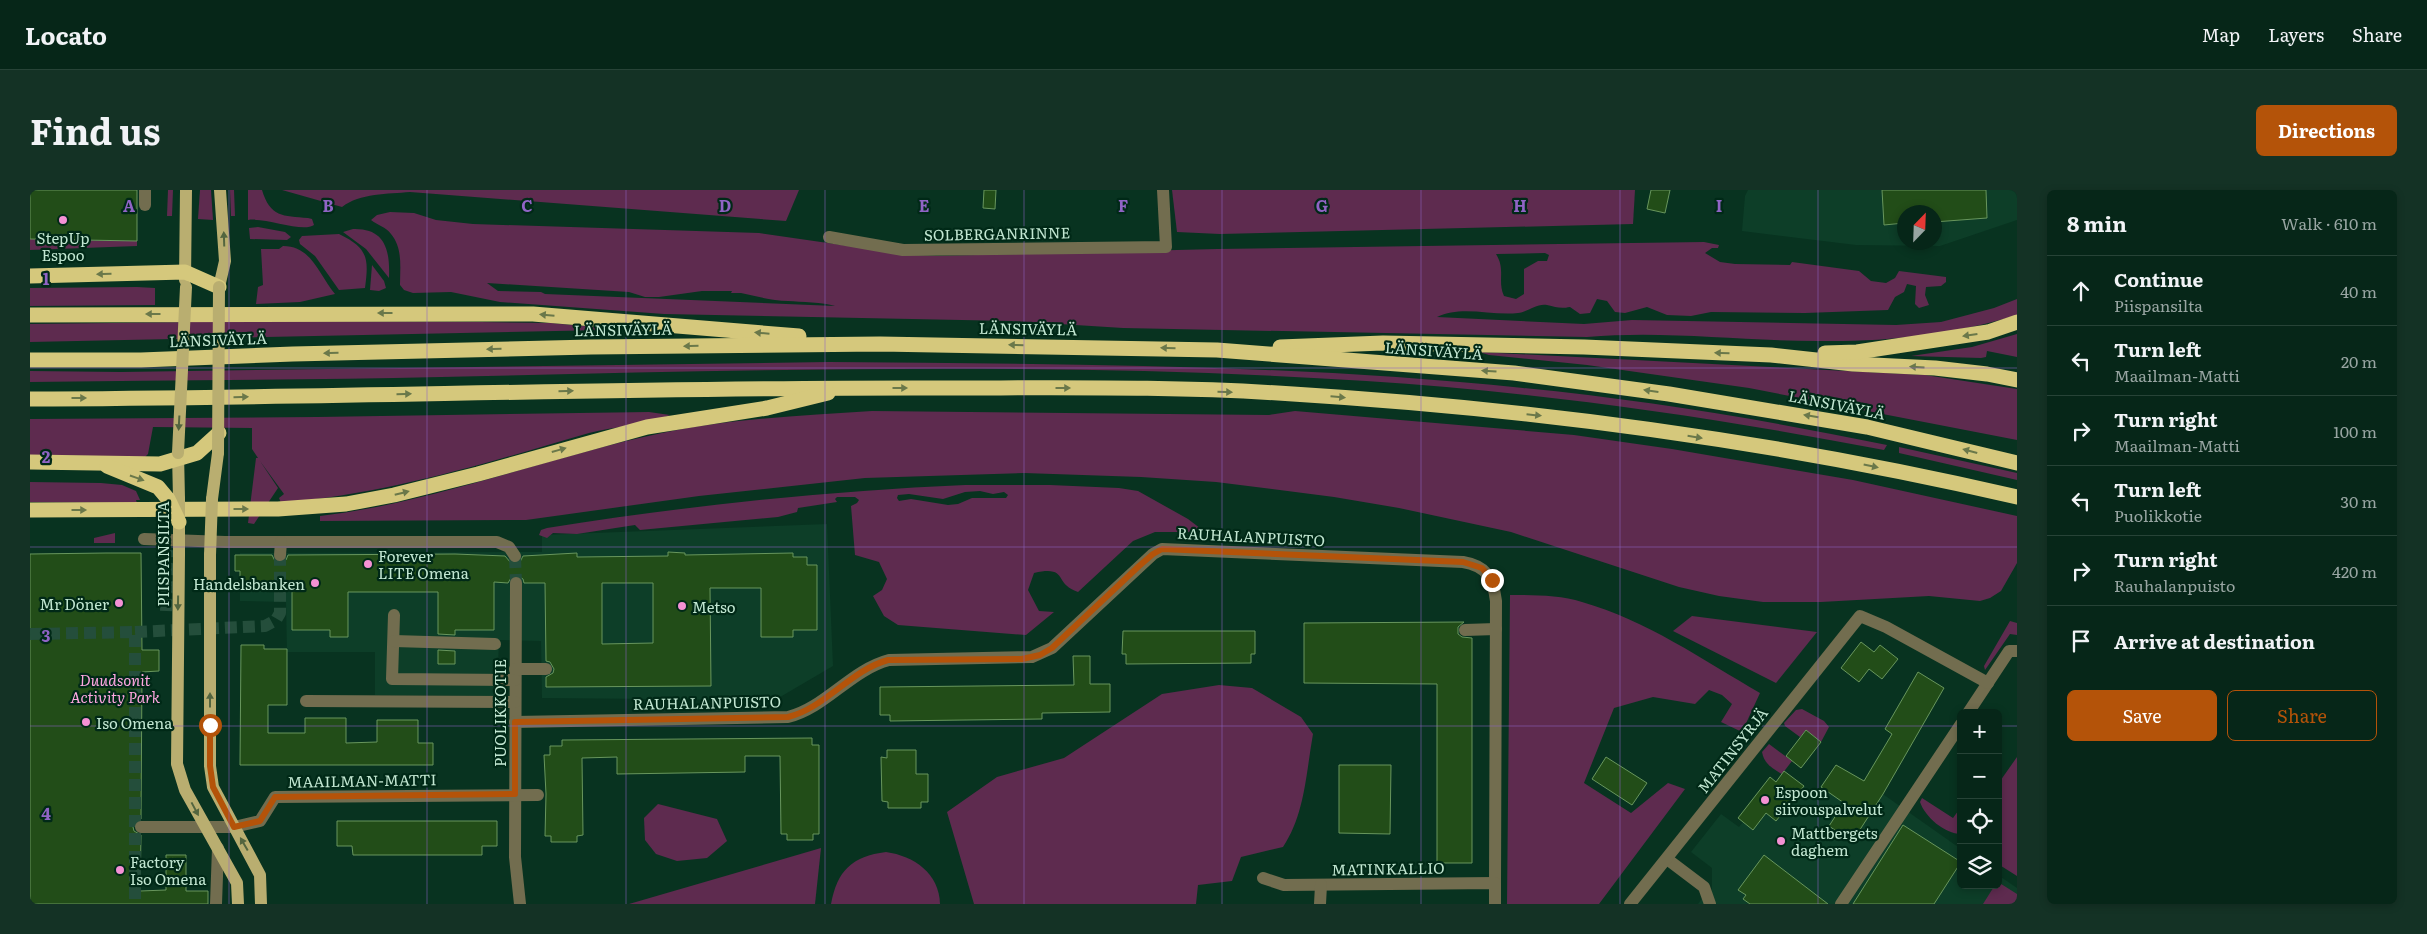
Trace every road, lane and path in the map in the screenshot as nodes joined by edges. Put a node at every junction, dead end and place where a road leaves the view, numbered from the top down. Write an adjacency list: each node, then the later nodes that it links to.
1 (145, 190): 5 (street)
2 (186, 190): 8 (main road, PIISPANSILTA)
3 (220, 190): 9 (main road, one-way to 3)
4 (1163, 190): 6 (street, SOLBERGANRINNE)
5 (145, 205)
6 (829, 238)
7 (30, 276): 8 (highway, one-way to 7)
8 (185, 280): 9 (highway); 20 (main road, PIISPANSILTA, one-way to 20, bridge)
9 (219, 287): 19 (main road, bridge)
10 (30, 315): 12 (highway, one-way to 10)
11 (2017, 322): 14 (highway, one-way to 14)
12 (880, 344): 13 (highway, LÄNSIVÄYLÄ, one-way to 12); 15 (highway, LÄNSIVÄYLÄ, one-way to 15)
13 (1217, 350): 14 (highway, one-way to 13); 23 (highway, LÄNSIVÄYLÄ, one-way to 13)
14 (1771, 355): 16 (highway, one-way to 14)
15 (30, 360)
16 (2017, 380)
17 (852, 388): 18 (highway, one-way to 17); 24 (highway, one-way to 24); 26 (highway, one-way to 17)
18 (30, 398)
19 (220, 433): 20 (highway); 51 (main road, one-way to 19, bridge)
20 (178, 456): 22 (highway); 25 (main road, PIISPANSILTA)
21 (30, 462): 22 (highway)
22 (102, 463): 25 (highway, one-way to 25)
23 (2017, 463)
24 (2017, 498)
25 (173, 499): 27 (highway, bridge)
26 (30, 510)
27 (179, 522): 30 (main road, PIISPANSILTA, bridge)
28 (144, 538): 30 (street)
29 (281, 542): 30 (street); 31 (street); 32 (street)
30 (172, 548): 52 (main road, PIISPANSILTA, one-way to 52)
31 (280, 555)
32 (515, 556)
33 (516, 583): 41 (street, PUOLIKKOTIE)
34 (394, 615): 37 (street)
35 (1496, 629): 36 (street); 46 (street, RAUHALANPUISTO); 56 (street, RAUHALANPUISTO)
36 (1465, 630)
37 (394, 641): 38 (street); 41 (street)
38 (495, 644)
39 (2017, 652): 42 (street)
40 (546, 669): 41 (street)
41 (514, 674): 44 (street, PUOLIKKOTIE)
42 (1988, 683): 45 (street); 54 (street, MATINSYRJÄ)
43 (306, 701): 44 (street)
44 (515, 702): 46 (street, PUOLIKKOTIE)
45 (1971, 709)
46 (515, 722): 48 (street, PUOLIKKOTIE)
47 (1957, 730): 66 (street)
48 (515, 794): 49 (street, MAAILMAN-MATTI); 51 (street, MAAILMAN-MATTI); 61 (street, PUOLIKKOTIE)
49 (538, 794)
50 (141, 827): 52 (street, MAAILMAN-MATTI)
51 (234, 827): 52 (street, MAAILMAN-MATTI); 60 (main road, one-way to 51)
52 (204, 828): 53 (main road, PIISPANSILTA)
53 (218, 848): 58 (street); 59 (main road, PIISPANSILTA)
54 (1667, 859): 64 (street, MATINSYRJÄ); 65 (street)
55 (1263, 878): 57 (street, MATINKALLIO)
56 (1495, 883): 57 (street, MATINKALLIO); 63 (street)
57 (1321, 885): 62 (street)
58 (216, 904)
59 (238, 904)
60 (261, 904)
61 (520, 904)
62 (1320, 904)
63 (1495, 904)
64 (1630, 904)
65 (1710, 904)
66 (1841, 904)

